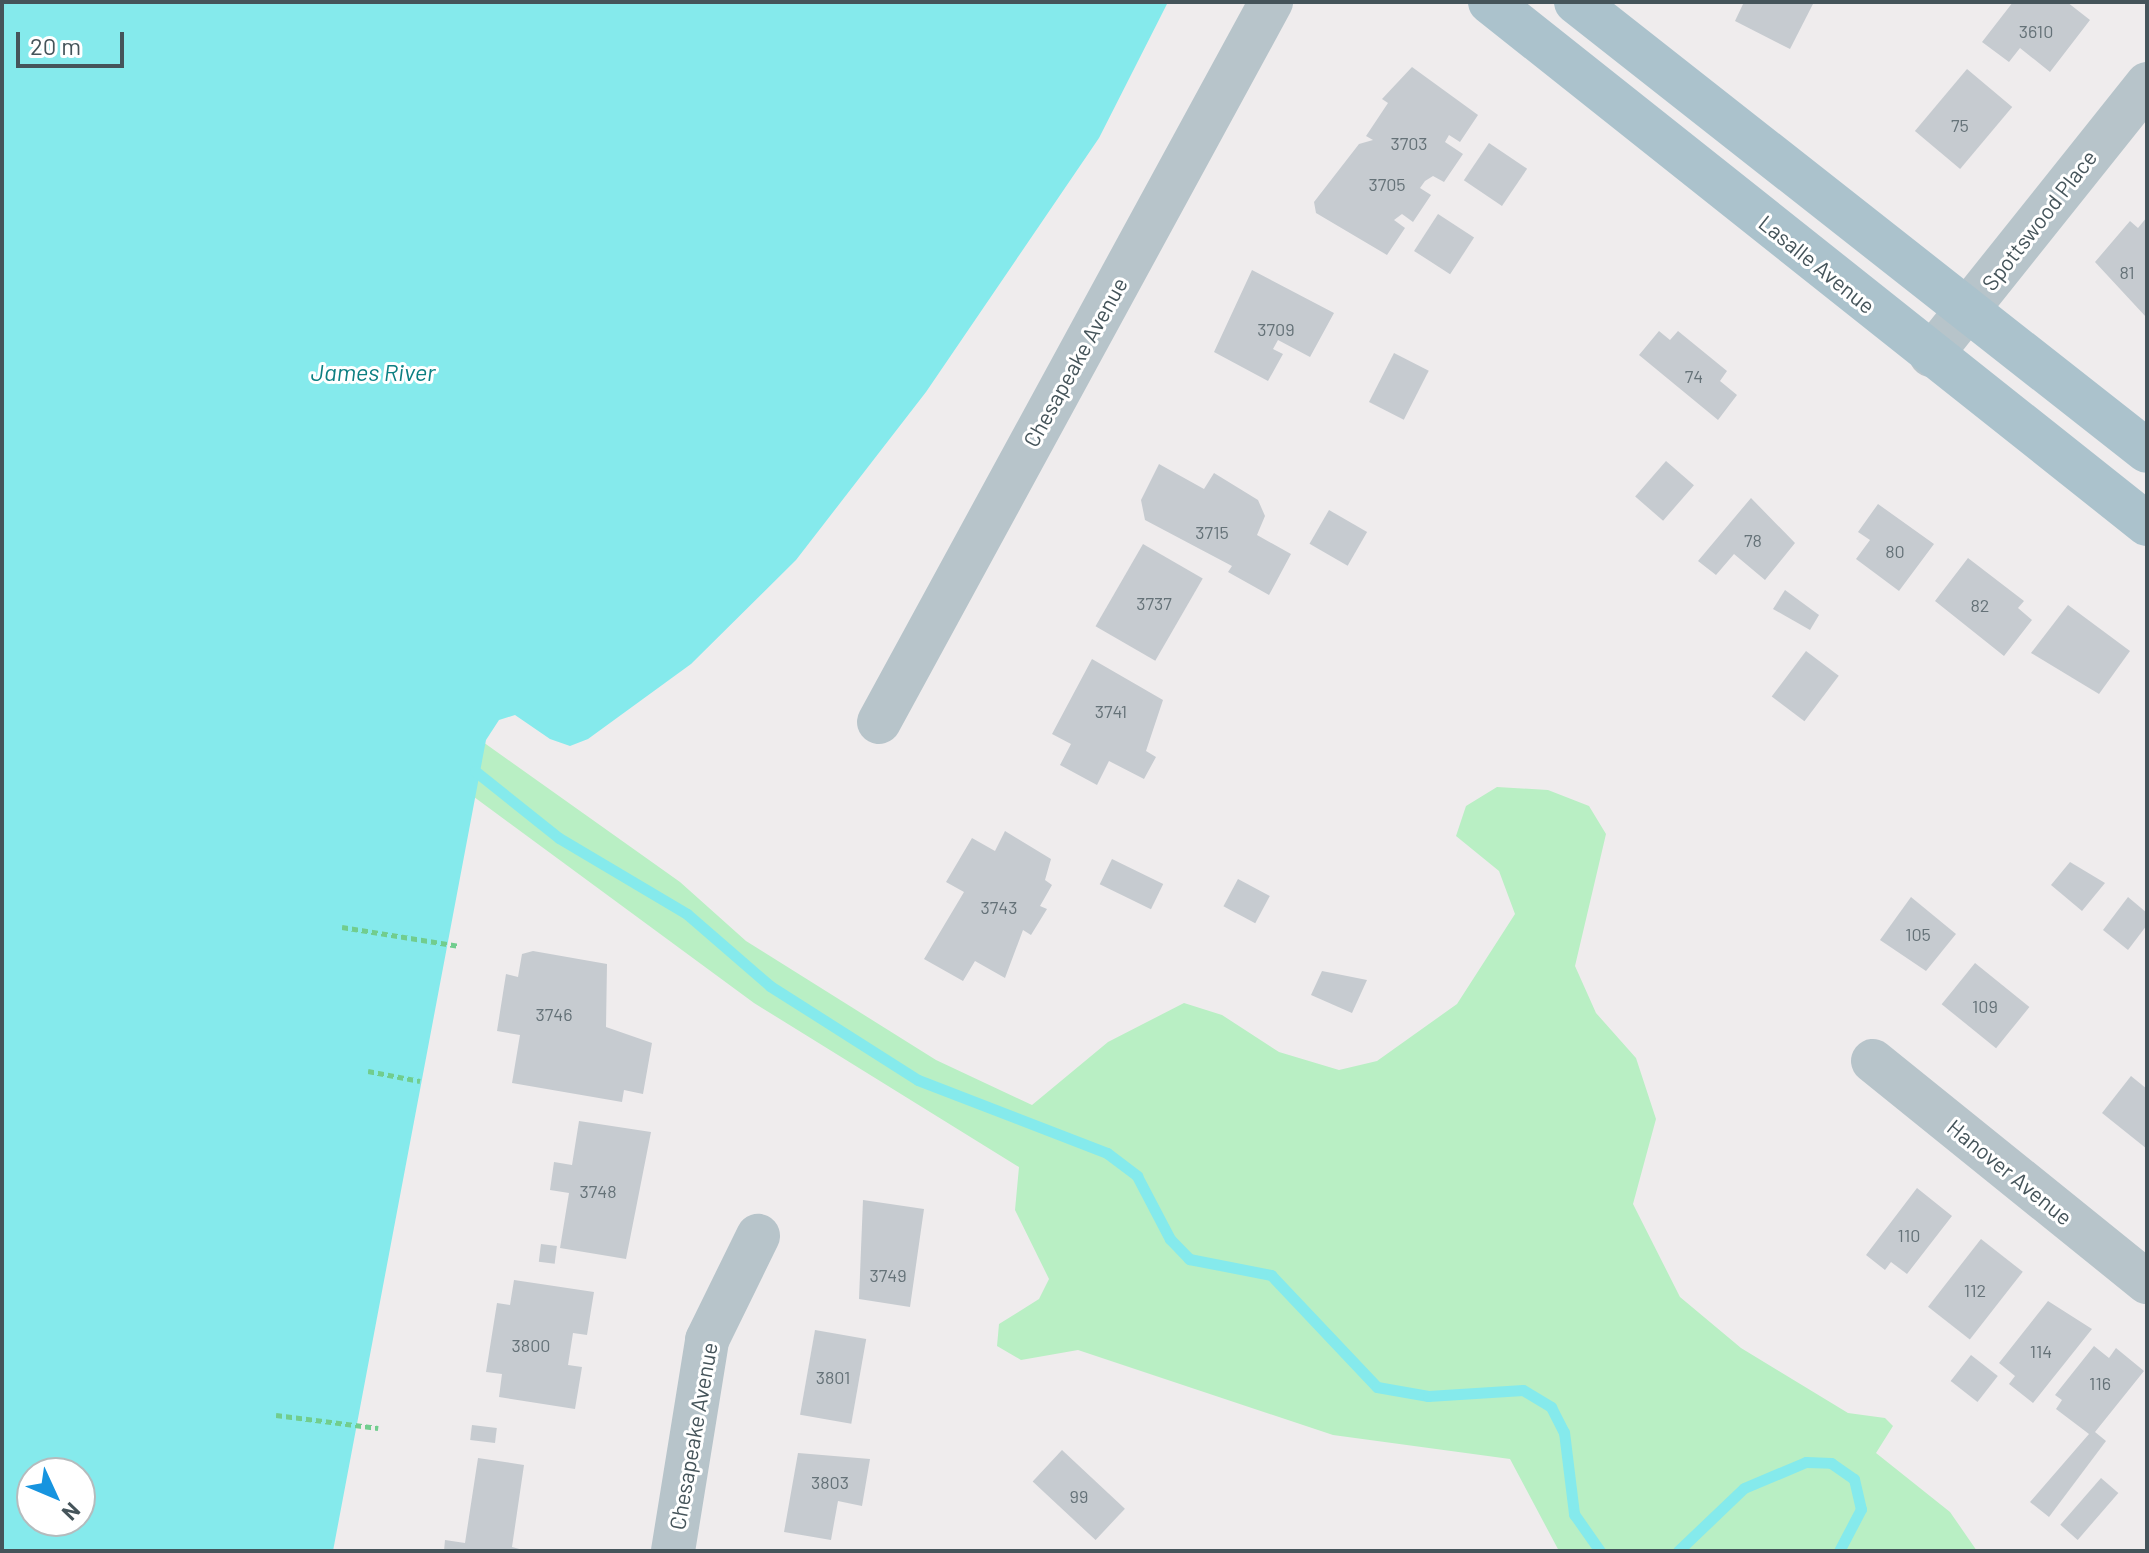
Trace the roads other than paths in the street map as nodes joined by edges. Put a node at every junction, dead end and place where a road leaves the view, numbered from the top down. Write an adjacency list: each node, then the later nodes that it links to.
1 (1271, 2): 9 (street, Chesapeake Avenue)
2 (1490, 2): 6 (main road, Lasalle Avenue)
3 (1576, 2): 5 (main road)
4 (2147, 84): 5 (street, Spottswood Place)
5 (1968, 310): 6 (street, Spottswood Place); 7 (main road)
6 (1931, 355): 8 (main road, Lasalle Avenue)
7 (2147, 451)
8 (2147, 524)
9 (879, 722)
10 (1873, 1061): 12 (street, Hanover Avenue)
11 (758, 1236): 13 (street, Chesapeake Avenue)
12 (2147, 1282)
13 (673, 1551)

